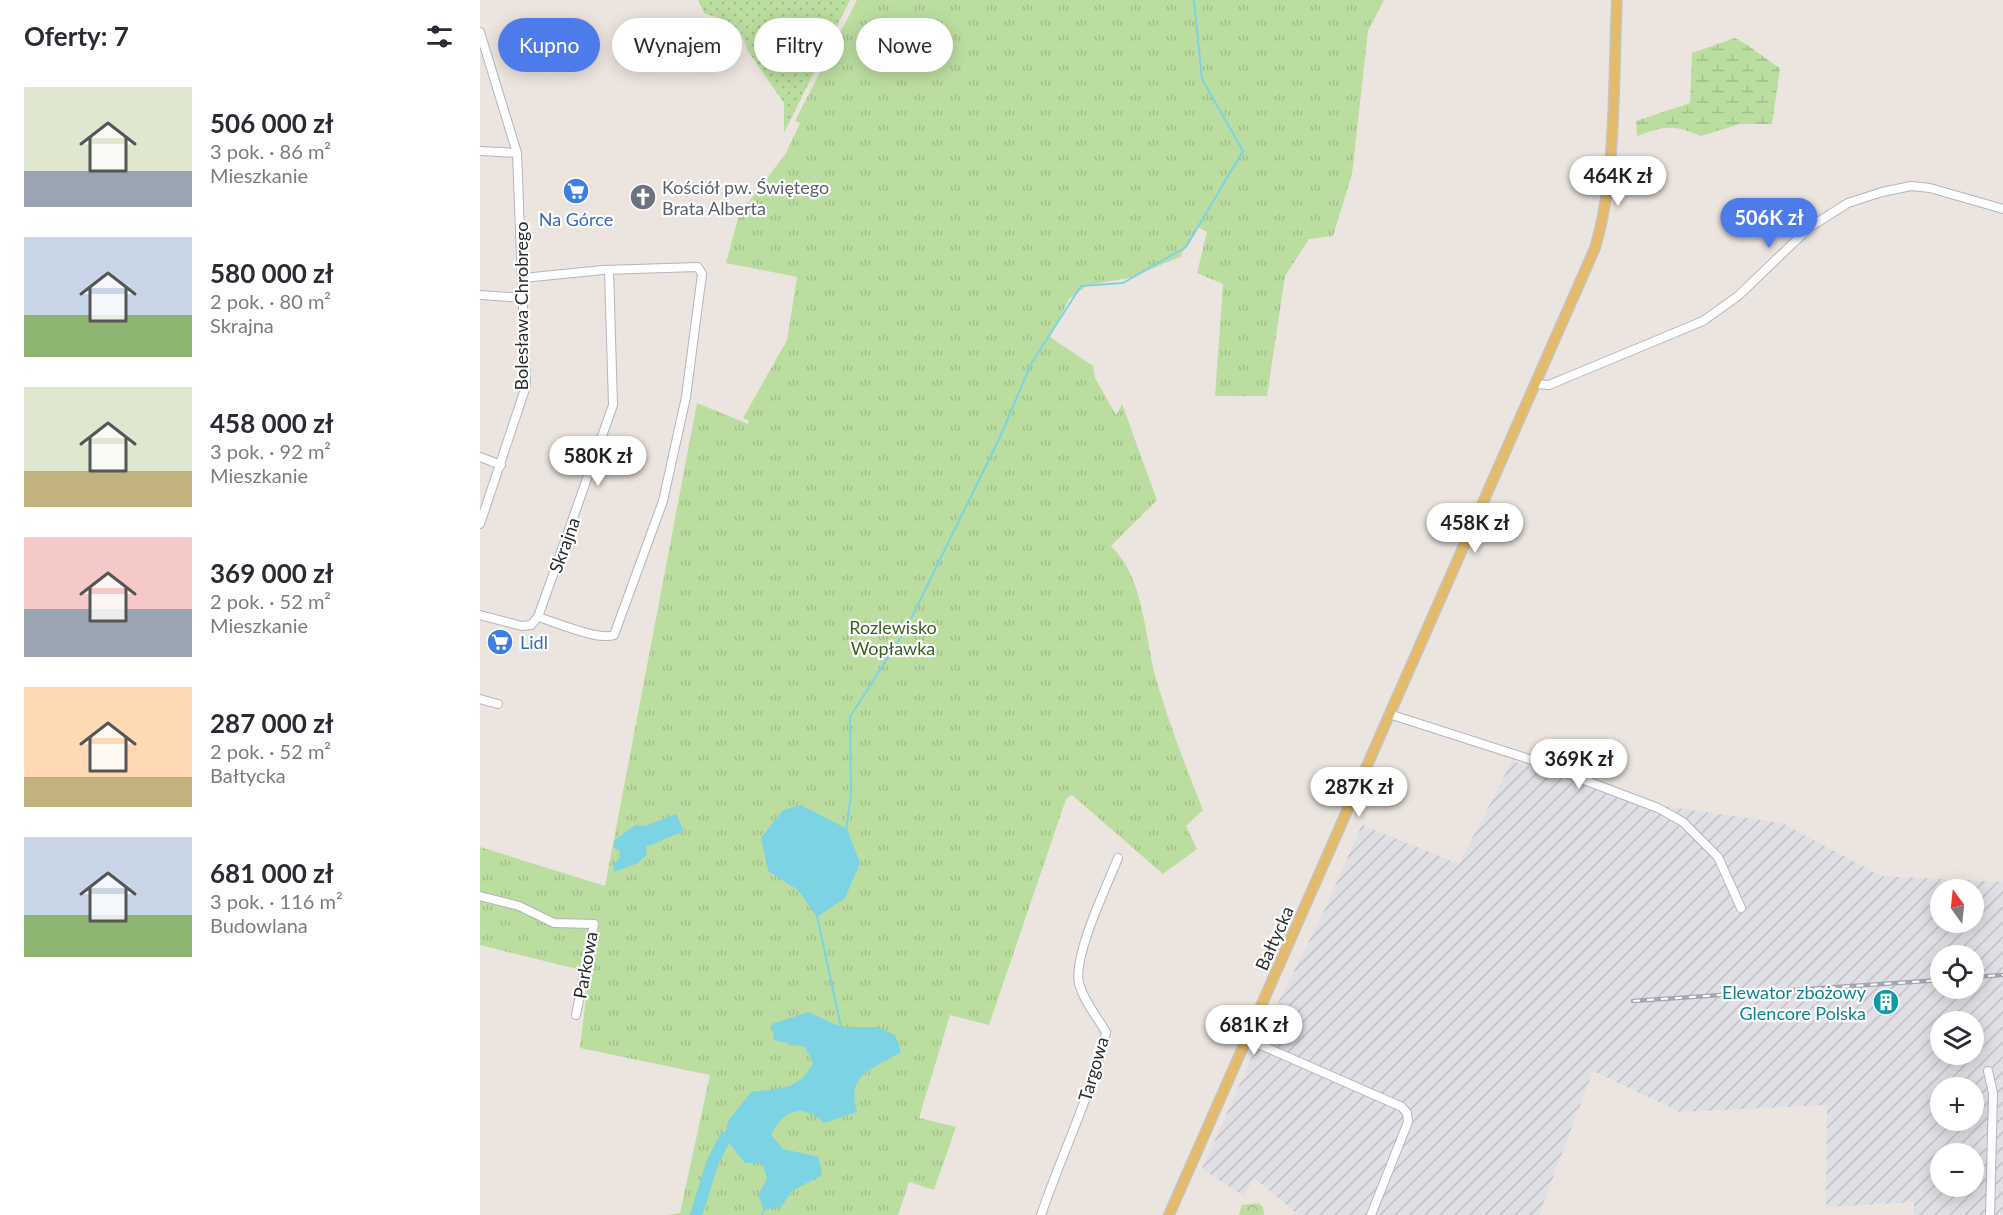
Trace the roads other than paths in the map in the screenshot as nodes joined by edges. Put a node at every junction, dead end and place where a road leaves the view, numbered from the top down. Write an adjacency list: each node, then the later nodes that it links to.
1 (1617, 0): 10 (main road, Bałtycka)
2 (480, 32): 4 (street, Bolesława Chrobrego)
3 (480, 151): 4 (street)
4 (517, 153): 7 (street, Bolesława Chrobrego)
5 (2003, 209): 10 (street)
6 (609, 270): 7 (street); 15 (street, Skrajna); 15 (street)
7 (523, 278): 9 (street, Bolesława Chrobrego)
8 (480, 295): 9 (street)
9 (524, 298): 12 (street, Bolesława Chrobrego)
10 (1536, 384): 18 (main road, Bałtycka)
11 (480, 457): 12 (street)
12 (501, 465): 13 (street, Bolesława Chrobrego)
13 (480, 524)
14 (480, 615): 15 (street)
15 (538, 617)
16 (480, 699): 17 (street)
17 (498, 704)
18 (1389, 714): 21 (street); 23 (main road, Bałtycka)
19 (1118, 858): 25 (street, Targowa)
20 (480, 896): 22 (street, Parkowa)
21 (1742, 908)
22 (576, 1015)
23 (1247, 1038): 26 (main road, Bałtycka); 27 (street)
24 (1988, 1071): 28 (street)
25 (1041, 1215)
26 (1169, 1215)
27 (1371, 1215)
28 (1990, 1215)

